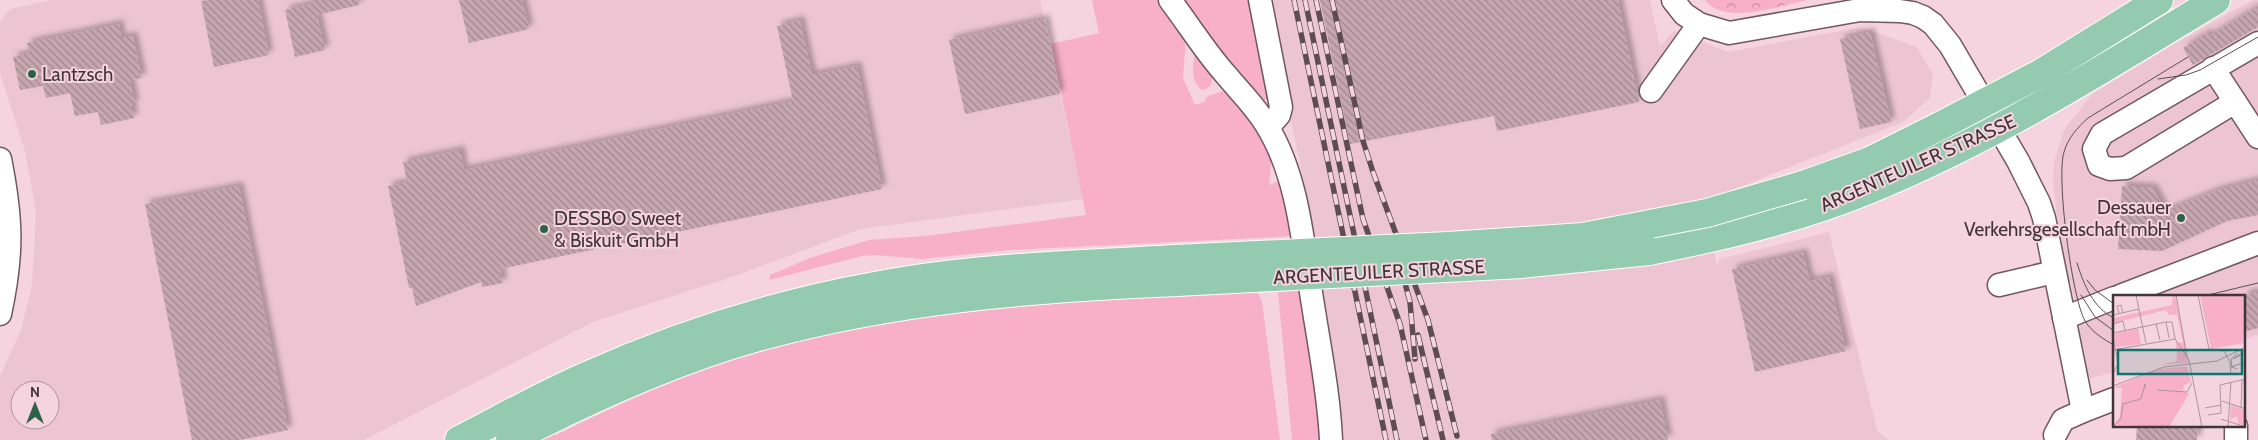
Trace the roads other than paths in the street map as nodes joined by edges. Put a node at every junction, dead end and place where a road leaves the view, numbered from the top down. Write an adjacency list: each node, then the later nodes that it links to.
1 (1170, 0): 12 (street)
2 (1260, 0): 12 (street)
3 (1673, 0): 6 (street)
4 (2159, 0): 11 (main road, ARGENTEUILER STRASSE)
5 (2216, 0): 13 (main road, ARGENTEUILER STRASSE)
6 (1699, 24): 9 (street); 11 (street)
7 (2258, 43): 8 (street)
8 (2214, 68): 10 (street); 10 (street)
9 (1651, 91)
10 (2235, 102): 14 (street)
11 (1984, 104): 13 (street); 17 (main road, ARGENTEUILER STRASSE, bridge)
12 (1268, 127): 29 (street)
13 (1999, 130): 17 (main road, ARGENTEUILER STRASSE, bridge); 18 (street)
14 (2258, 137)
15 (0, 159): 22 (street)
16 (2258, 243): 20 (street)
17 (1176, 270): 27 (main road, ARGENTEUILER STRASSE); 28 (main road, ARGENTEUILER STRASSE)
18 (2054, 272): 19 (street); 23 (street)
19 (1999, 285)
20 (2123, 295)
21 (2113, 298): 23 (street)
22 (0, 314)
23 (2064, 318): 25 (street)
24 (2113, 399): 25 (street)
25 (2083, 411): 26 (street)
26 (2055, 435)
27 (459, 440)
28 (510, 440)
29 (1331, 440)

